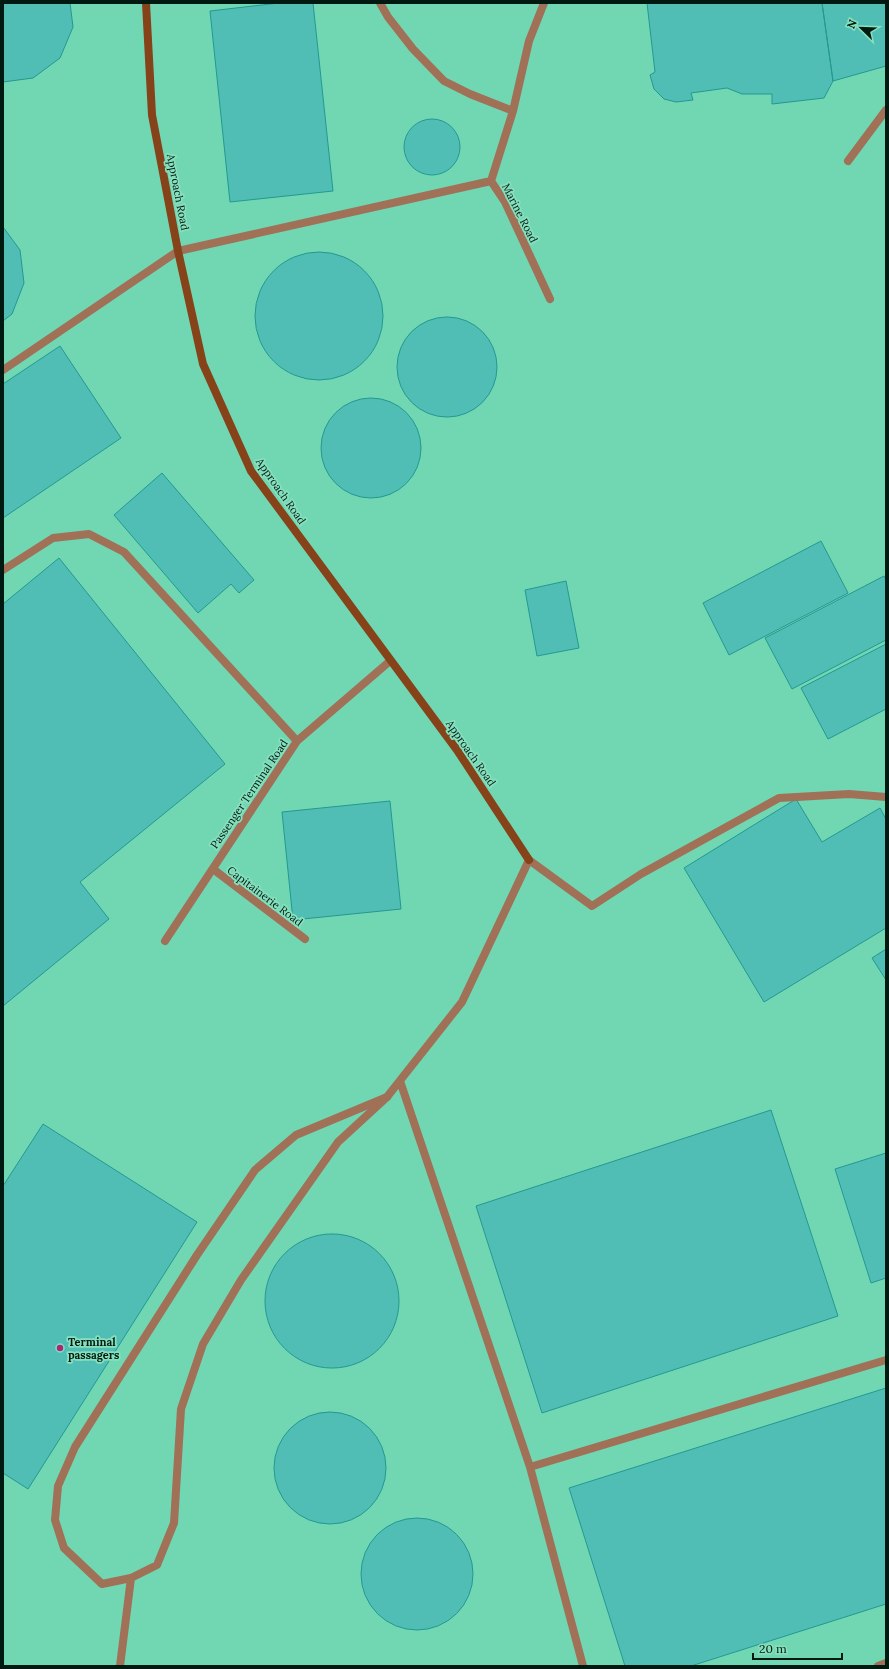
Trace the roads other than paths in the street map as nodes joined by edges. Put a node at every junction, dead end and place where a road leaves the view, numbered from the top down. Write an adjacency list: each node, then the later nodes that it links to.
1 (146, 3): 8 (main road, Approach Road)
2 (380, 3): 5 (street)
3 (544, 3): 5 (street, Marine Road)
4 (886, 110): 6 (street)
5 (513, 111): 7 (street, Marine Road)
6 (848, 161)
7 (491, 181): 8 (street); 9 (street, Marine Road)
8 (178, 251): 10 (street); 12 (main road, Approach Road)
9 (550, 299)
10 (3, 370)
11 (3, 570): 13 (street)
12 (390, 662): 13 (street, Passenger Terminal Road); 15 (main road, Approach Road)
13 (297, 741): 16 (street, Passenger Terminal Road)
14 (886, 797): 15 (street)
15 (529, 860): 19 (street)
16 (213, 869): 17 (street, Capitainerie Road); 18 (street, Passenger Terminal Road)
17 (305, 939)
18 (165, 941)
19 (400, 1081): 20 (street); 22 (street)
20 (387, 1097): 23 (street); 23 (street)
21 (886, 1360): 22 (street)
22 (530, 1467): 26 (street)
23 (131, 1578): 25 (street)
24 (886, 1663): 27 (street)
25 (120, 1666)
26 (583, 1666)
27 (878, 1666)

